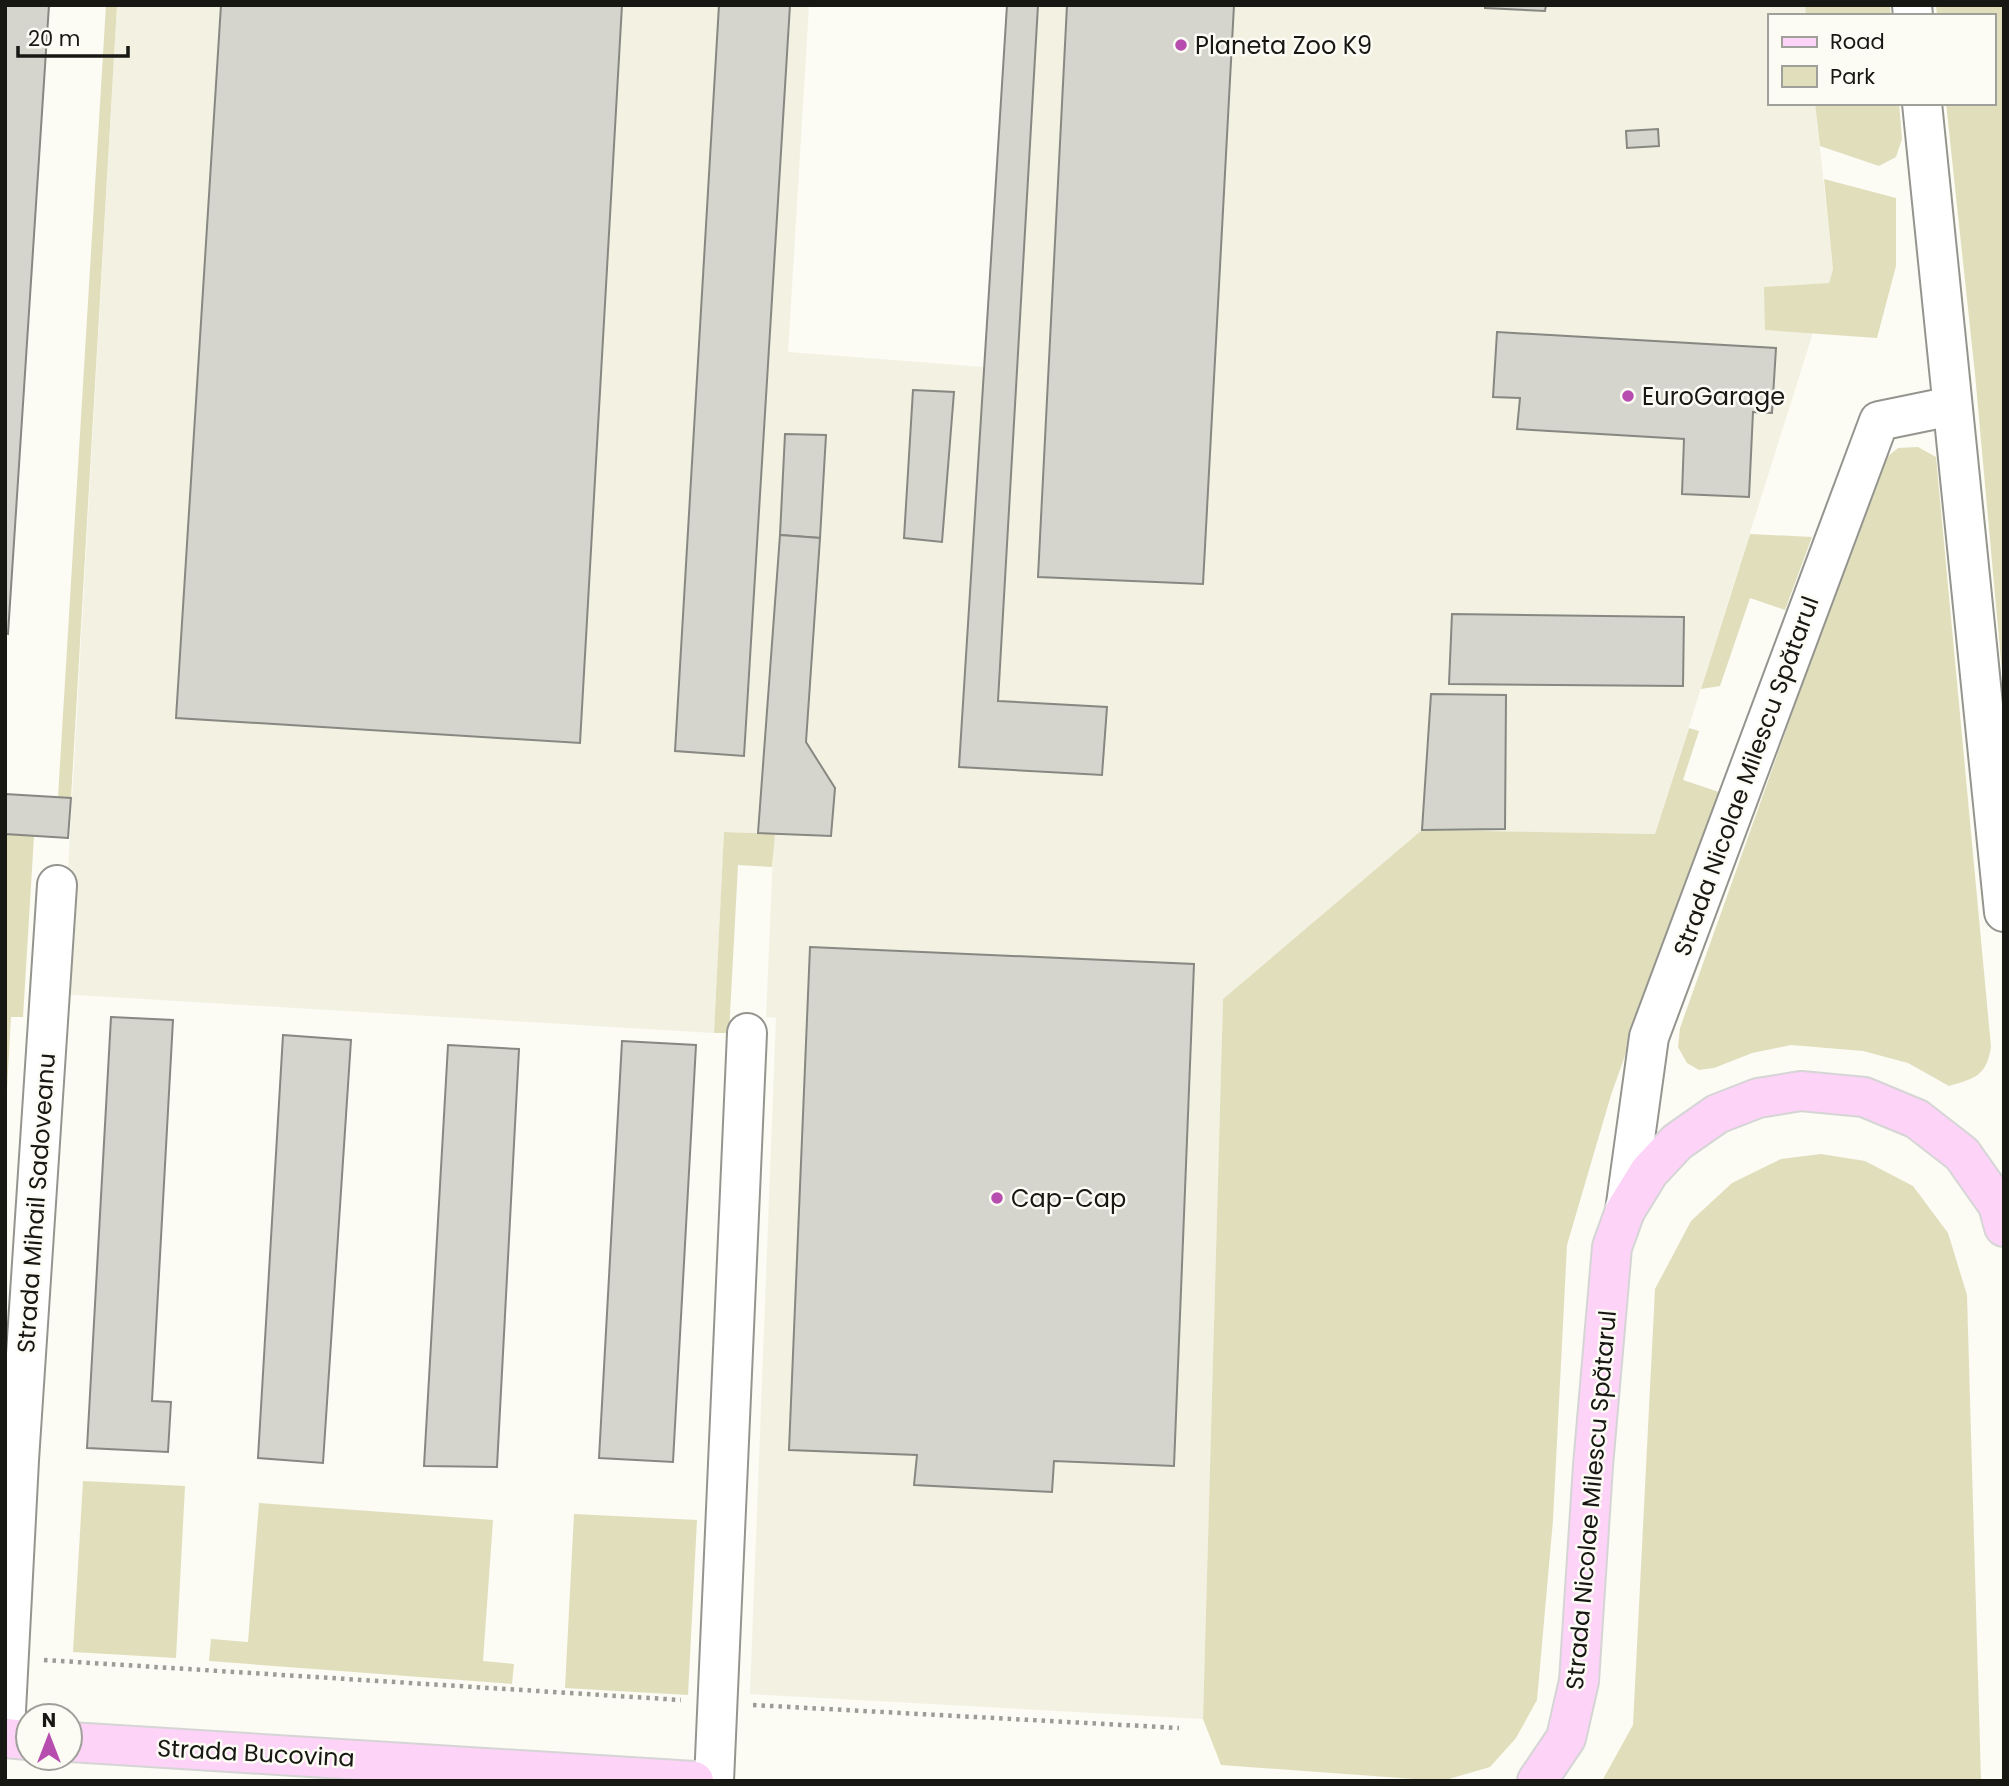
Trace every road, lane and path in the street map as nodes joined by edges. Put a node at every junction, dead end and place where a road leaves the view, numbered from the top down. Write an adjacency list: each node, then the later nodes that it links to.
1 (1922, 105): 2 (street)
2 (1952, 406): 4 (street); 6 (street, Strada Nicolae Milescu Spătarul)
3 (57, 885): 8 (street, Strada Mihail Sadoveanu)
4 (2004, 912)
5 (747, 1032): 9 (street)
6 (1625, 1211): 7 (main road, Strada Nicolae Milescu Spătarul); 15 (main road, Strada Nicolae Milescu Spătarul)
7 (2004, 1227)
8 (10, 1658): 9 (path); 11 (street, Strada Mihail Sadoveanu)
9 (718, 1703): 10 (path); 14 (street)
10 (1179, 1728)
11 (5, 1730)
12 (84, 1743): 13 (main road, Strada Bucovina)
13 (694, 1781)
14 (714, 1781)
15 (1537, 1781)

